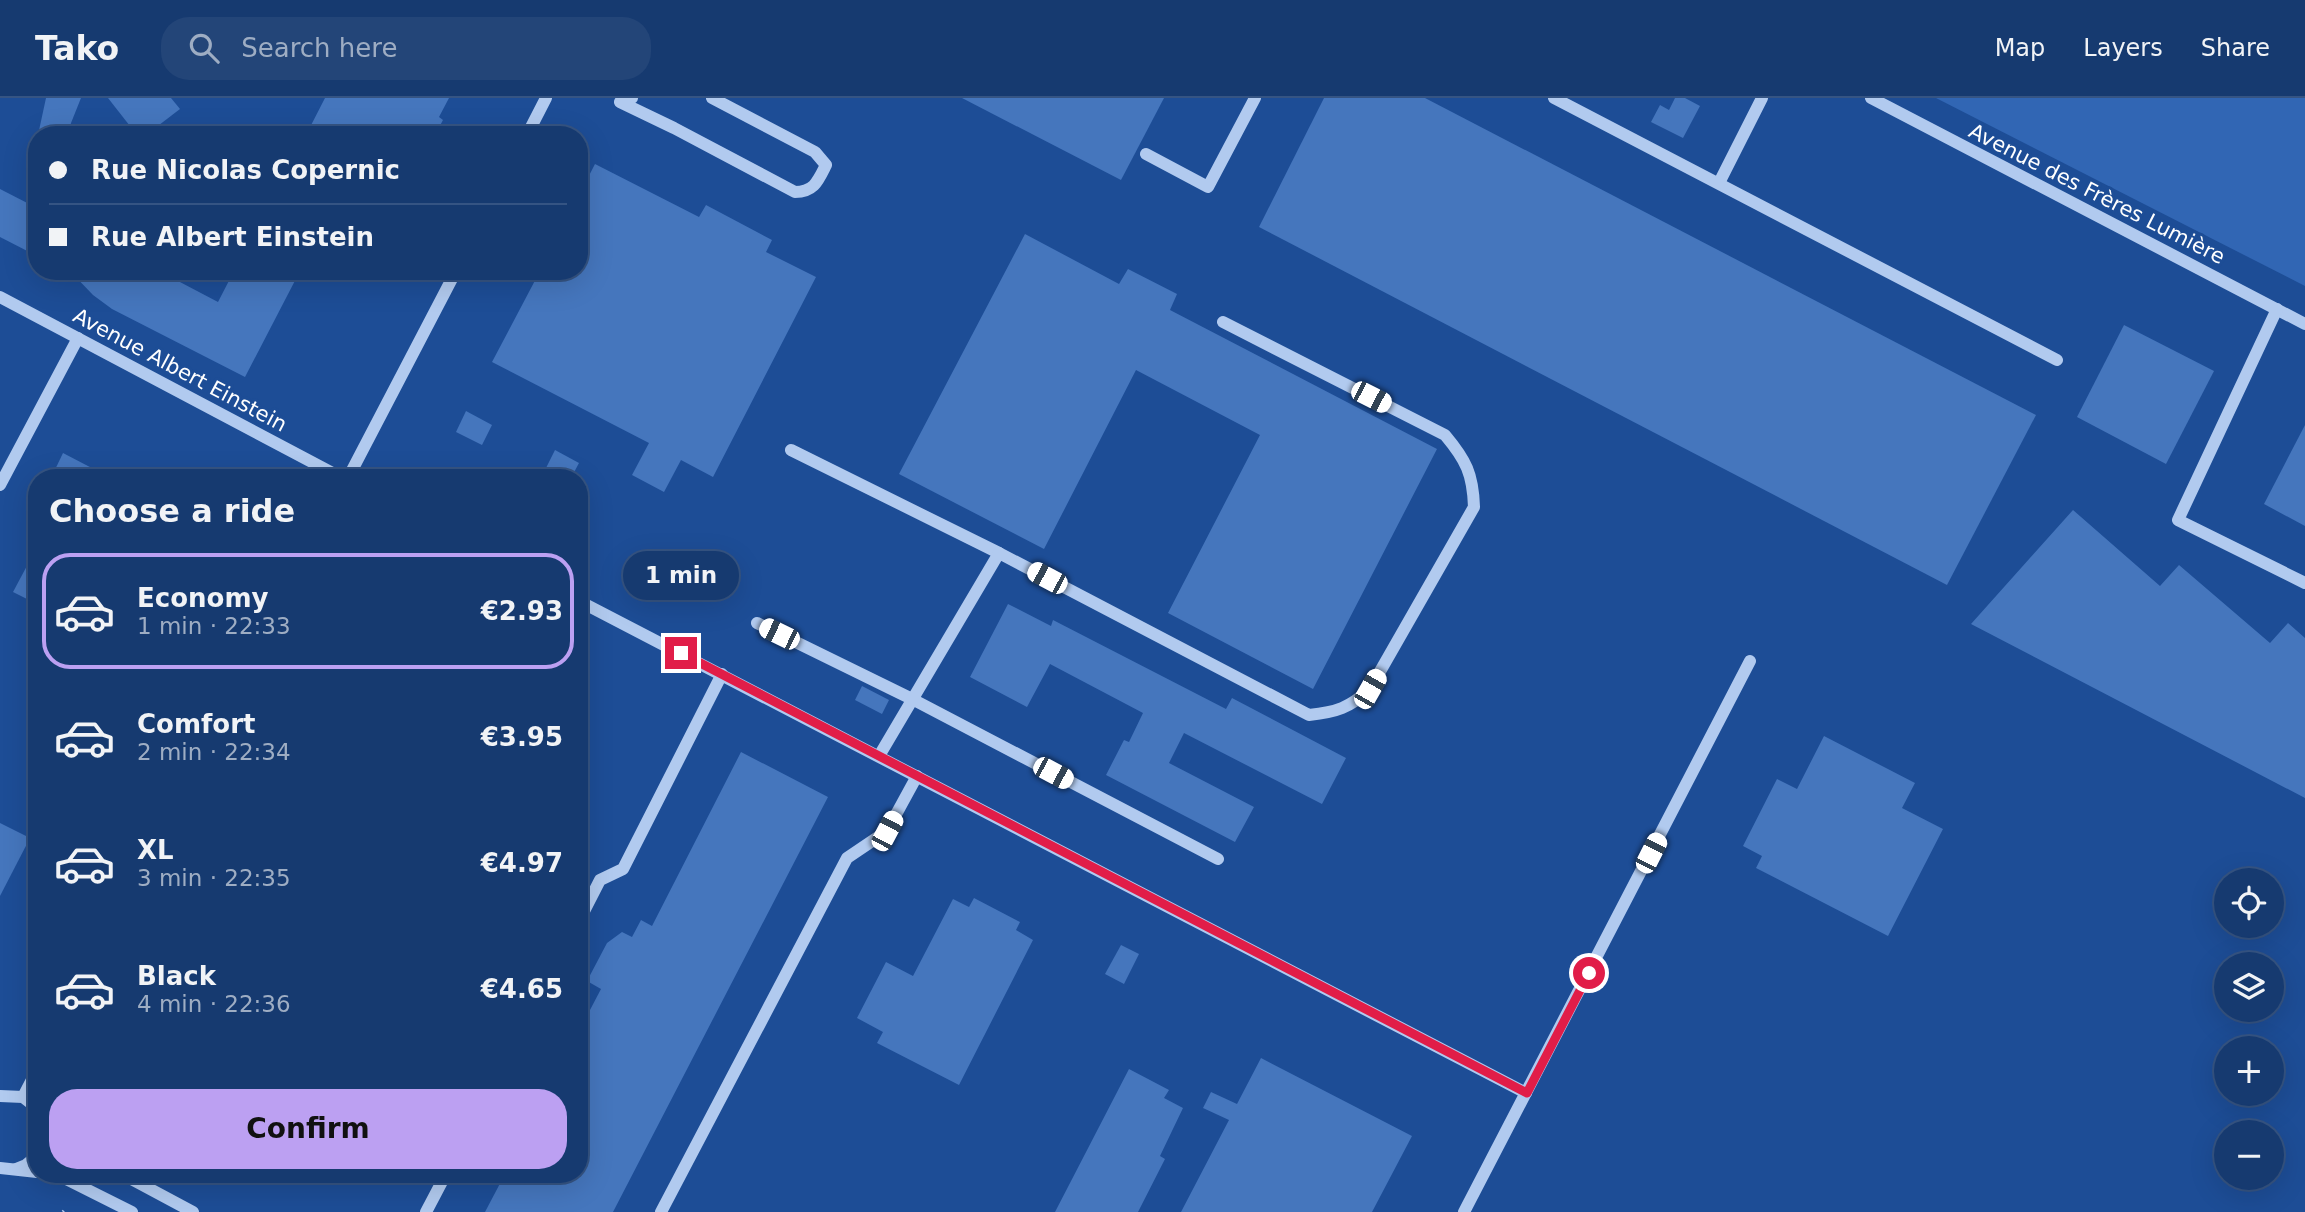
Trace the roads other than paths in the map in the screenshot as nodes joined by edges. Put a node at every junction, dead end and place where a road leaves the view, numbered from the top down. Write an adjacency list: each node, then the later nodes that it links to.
1 (546, 98): 8 (street)
2 (712, 98): 7 (street)
3 (1255, 98): 9 (street)
4 (1553, 98): 10 (street)
5 (1762, 98): 10 (street)
6 (1871, 98): 13 (street, Avenue des Frères Lumière)
7 (620, 99)
8 (532, 126)
9 (1146, 154)
10 (1719, 183): 17 (street)
11 (451, 280): 20 (street)
12 (0, 297): 16 (street, Avenue Albert Einstein)
13 (2277, 309): 15 (street, Avenue des Frères Lumière); 23 (street)
14 (1223, 322): 22 (street)
15 (2305, 324)
16 (78, 338): 19 (street, Avenue Albert Einstein); 21 (street)
17 (2057, 360)
18 (792, 450): 22 (street)
19 (325, 469)
20 (353, 469)
21 (0, 485)
22 (999, 553): 28 (street)
23 (2305, 583)
24 (588, 606): 27 (street)
25 (757, 623): 28 (street)
26 (1750, 661): 34 (street)
27 (722, 674): 29 (street); 32 (street)
28 (912, 699): 29 (street); 31 (street)
29 (879, 755): 30 (street)
30 (917, 776): 34 (street); 48 (street)
31 (1218, 859)
32 (588, 903)
33 (28, 1087): 36 (street)
34 (1527, 1093): 49 (street)
35 (0, 1096): 36 (street)
36 (23, 1097): 37 (street)
37 (28, 1101)
38 (28, 1163): 40 (street)
39 (0, 1168): 40 (street)
40 (15, 1169): 41 (street)
41 (28, 1171)
42 (74, 1183): 45 (street)
43 (139, 1183): 46 (street)
44 (441, 1183): 47 (street)
45 (132, 1212)
46 (193, 1212)
47 (426, 1212)
48 (661, 1212)
49 (1464, 1212)

